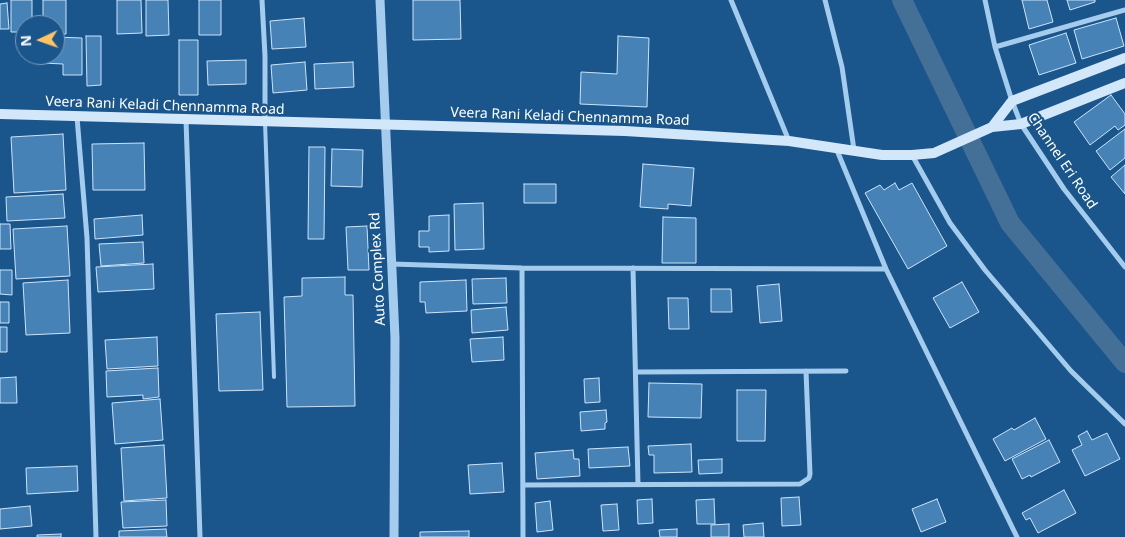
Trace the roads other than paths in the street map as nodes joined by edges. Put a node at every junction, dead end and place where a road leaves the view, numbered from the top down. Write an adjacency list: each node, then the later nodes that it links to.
1 (262, 0): 14 (street)
2 (380, 0): 16 (street, Auto Complex Rd)
3 (731, 0): 18 (street)
4 (825, 0): 20 (street)
5 (985, 0): 7 (street, Channel Eri Road)
6 (1125, 10): 7 (street)
7 (995, 48): 10 (street, Channel Eri Road)
8 (1125, 58): 10 (main road)
9 (1125, 83): 15 (main road, Veera Rani Keladi Chennamma Road)
10 (1012, 101): 15 (street, Channel Eri Road); 17 (main road)
11 (0, 114): 12 (main road, Veera Rani Keladi Chennamma Road)
12 (77, 117): 13 (main road, Veera Rani Keladi Chennamma Road); 34 (street)
13 (186, 120): 14 (main road, Veera Rani Keladi Chennamma Road); 35 (street)
14 (265, 122): 16 (main road, Veera Rani Keladi Chennamma Road); 30 (lane)
15 (1021, 124): 17 (main road, Veera Rani Keladi Chennamma Road); 23 (street, Channel Eri Road)
16 (386, 126): 18 (main road, Veera Rani Keladi Chennamma Road); 22 (street, Auto Complex Rd)
17 (992, 127): 21 (main road, Veera Rani Keladi Chennamma Road)
18 (789, 141): 19 (main road, Veera Rani Keladi Chennamma Road)
19 (836, 148): 20 (main road, Veera Rani Keladi Chennamma Road); 26 (street)
20 (854, 150): 21 (main road, Veera Rani Keladi Chennamma Road)
21 (912, 155): 31 (street)
22 (391, 264): 24 (street); 36 (street, Auto Complex Rd)
23 (1125, 267)
24 (522, 268): 25 (street); 33 (street)
25 (633, 268): 26 (street); 29 (street)
26 (886, 269): 38 (street)
27 (806, 371): 28 (street); 29 (street); 32 (street)
28 (846, 371)
29 (636, 372): 32 (street)
30 (274, 377)
31 (1125, 424)
32 (638, 485): 33 (street)
33 (523, 486): 37 (street)
34 (96, 537)
35 (200, 537)
36 (394, 537)
37 (523, 537)
38 (1017, 537)

